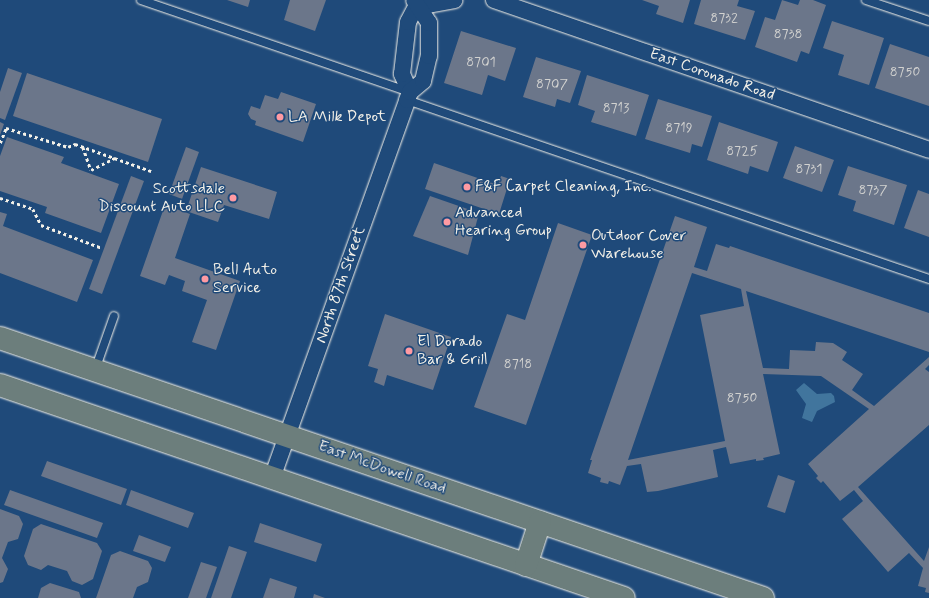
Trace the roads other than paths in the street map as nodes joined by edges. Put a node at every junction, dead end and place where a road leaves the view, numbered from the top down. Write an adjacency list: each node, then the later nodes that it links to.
1 (142, 0): 7 (lane)
2 (454, 0): 5 (street)
3 (494, 0): 8 (street, East Coronado Road)
4 (866, 0): 6 (lane)
5 (415, 3): 7 (street); 7 (street, North 87th Street)
6 (929, 21)
7 (408, 96): 9 (lane); 14 (street, North 87th Street)
8 (929, 150)
9 (929, 279)
10 (114, 316): 12 (lane)
11 (0, 338): 12 (main road, East McDowell Road)
12 (95, 370): 14 (main road, East McDowell Road)
13 (0, 385): 15 (main road)
14 (288, 436): 15 (street, North 87th Street); 16 (main road, East McDowell Road)
15 (272, 478): 17 (main road)
16 (540, 522): 17 (main road); 19 (main road, East McDowell Road)
17 (526, 565): 18 (main road)
18 (624, 598)
19 (763, 598)

